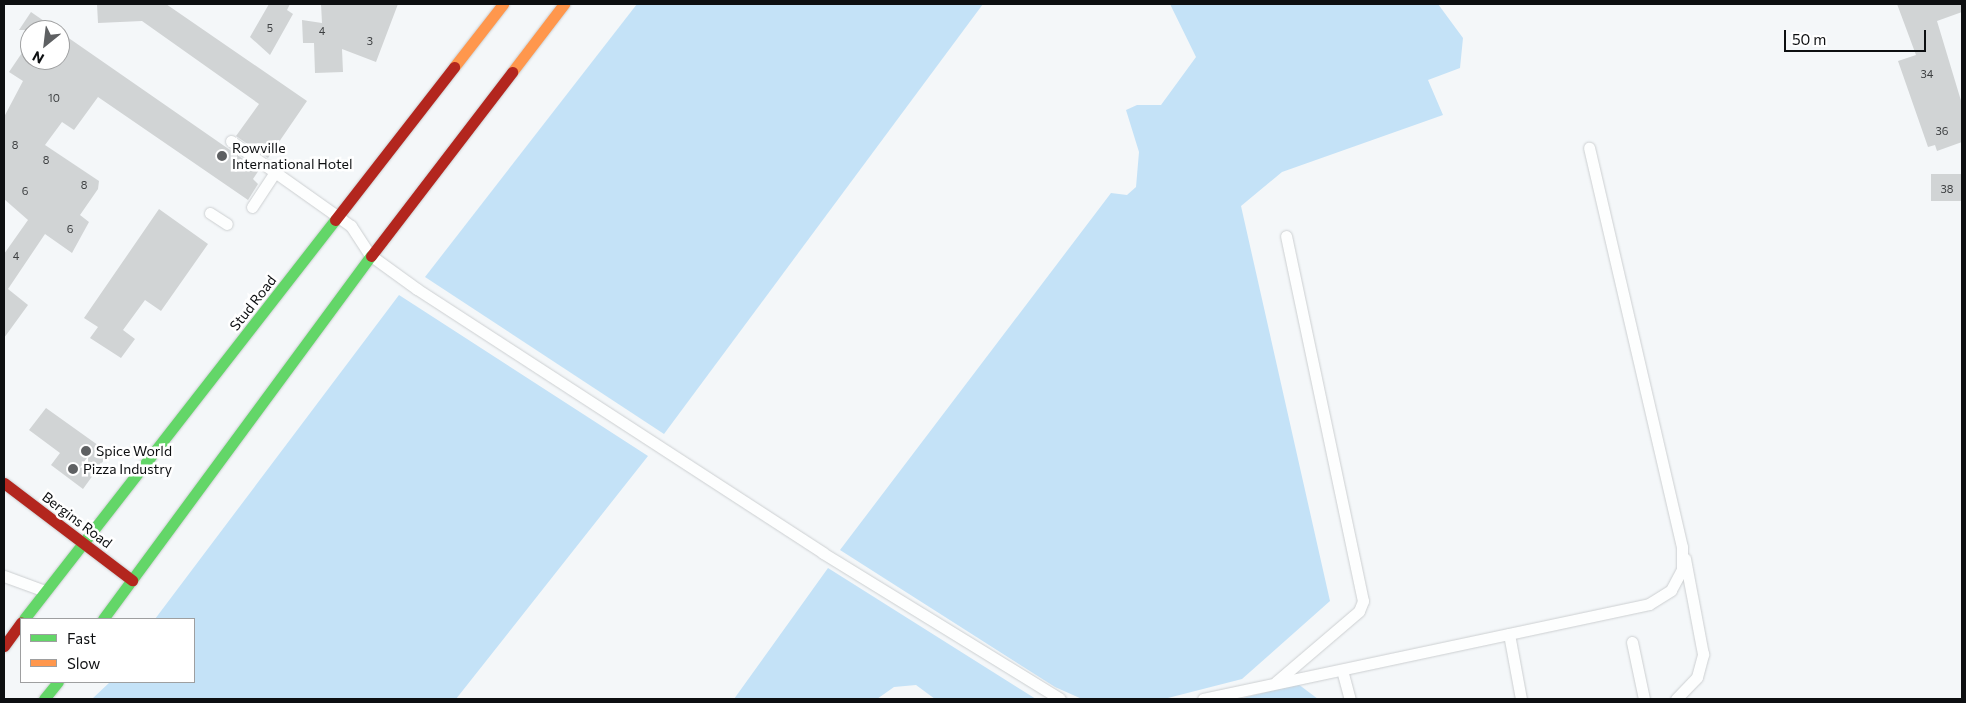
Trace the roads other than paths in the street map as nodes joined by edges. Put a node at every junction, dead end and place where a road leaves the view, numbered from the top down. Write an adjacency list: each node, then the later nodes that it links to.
1 (503, 4): 8 (main road, Stud Road)
2 (564, 4): 11 (main road)
3 (231, 141): 5 (lane)
4 (1589, 148): 14 (lane)
5 (275, 172): 6 (lane); 8 (lane)
6 (252, 207)
7 (210, 212): 9 (lane)
8 (338, 217): 11 (lane); 13 (main road, Stud Road)
9 (227, 224)
10 (1286, 236): 26 (lane)
11 (370, 255): 16 (main road); 28 (lane)
12 (4, 483): 13 (main road, Bergins Road)
13 (81, 542): 16 (main road, Bergins Road); 17 (main road, Stud Road)
14 (1682, 547): 21 (lane); 33 (lane)
15 (5, 578): 17 (lane)
16 (132, 580): 19 (main road)
17 (45, 592): 18 (main road, Stud Road)
18 (25, 618)
19 (105, 618)
20 (20, 624): 23 (main road)
21 (1509, 634): 24 (lane); 31 (lane)
22 (1632, 642): 32 (lane)
23 (4, 646)
24 (1342, 670): 26 (lane); 30 (lane)
25 (57, 683): 27 (main road)
26 (1274, 683): 29 (lane)
27 (44, 699)
28 (1060, 699)
29 (1202, 699)
30 (1350, 699)
31 (1521, 699)
32 (1644, 699)
33 (1676, 699)

